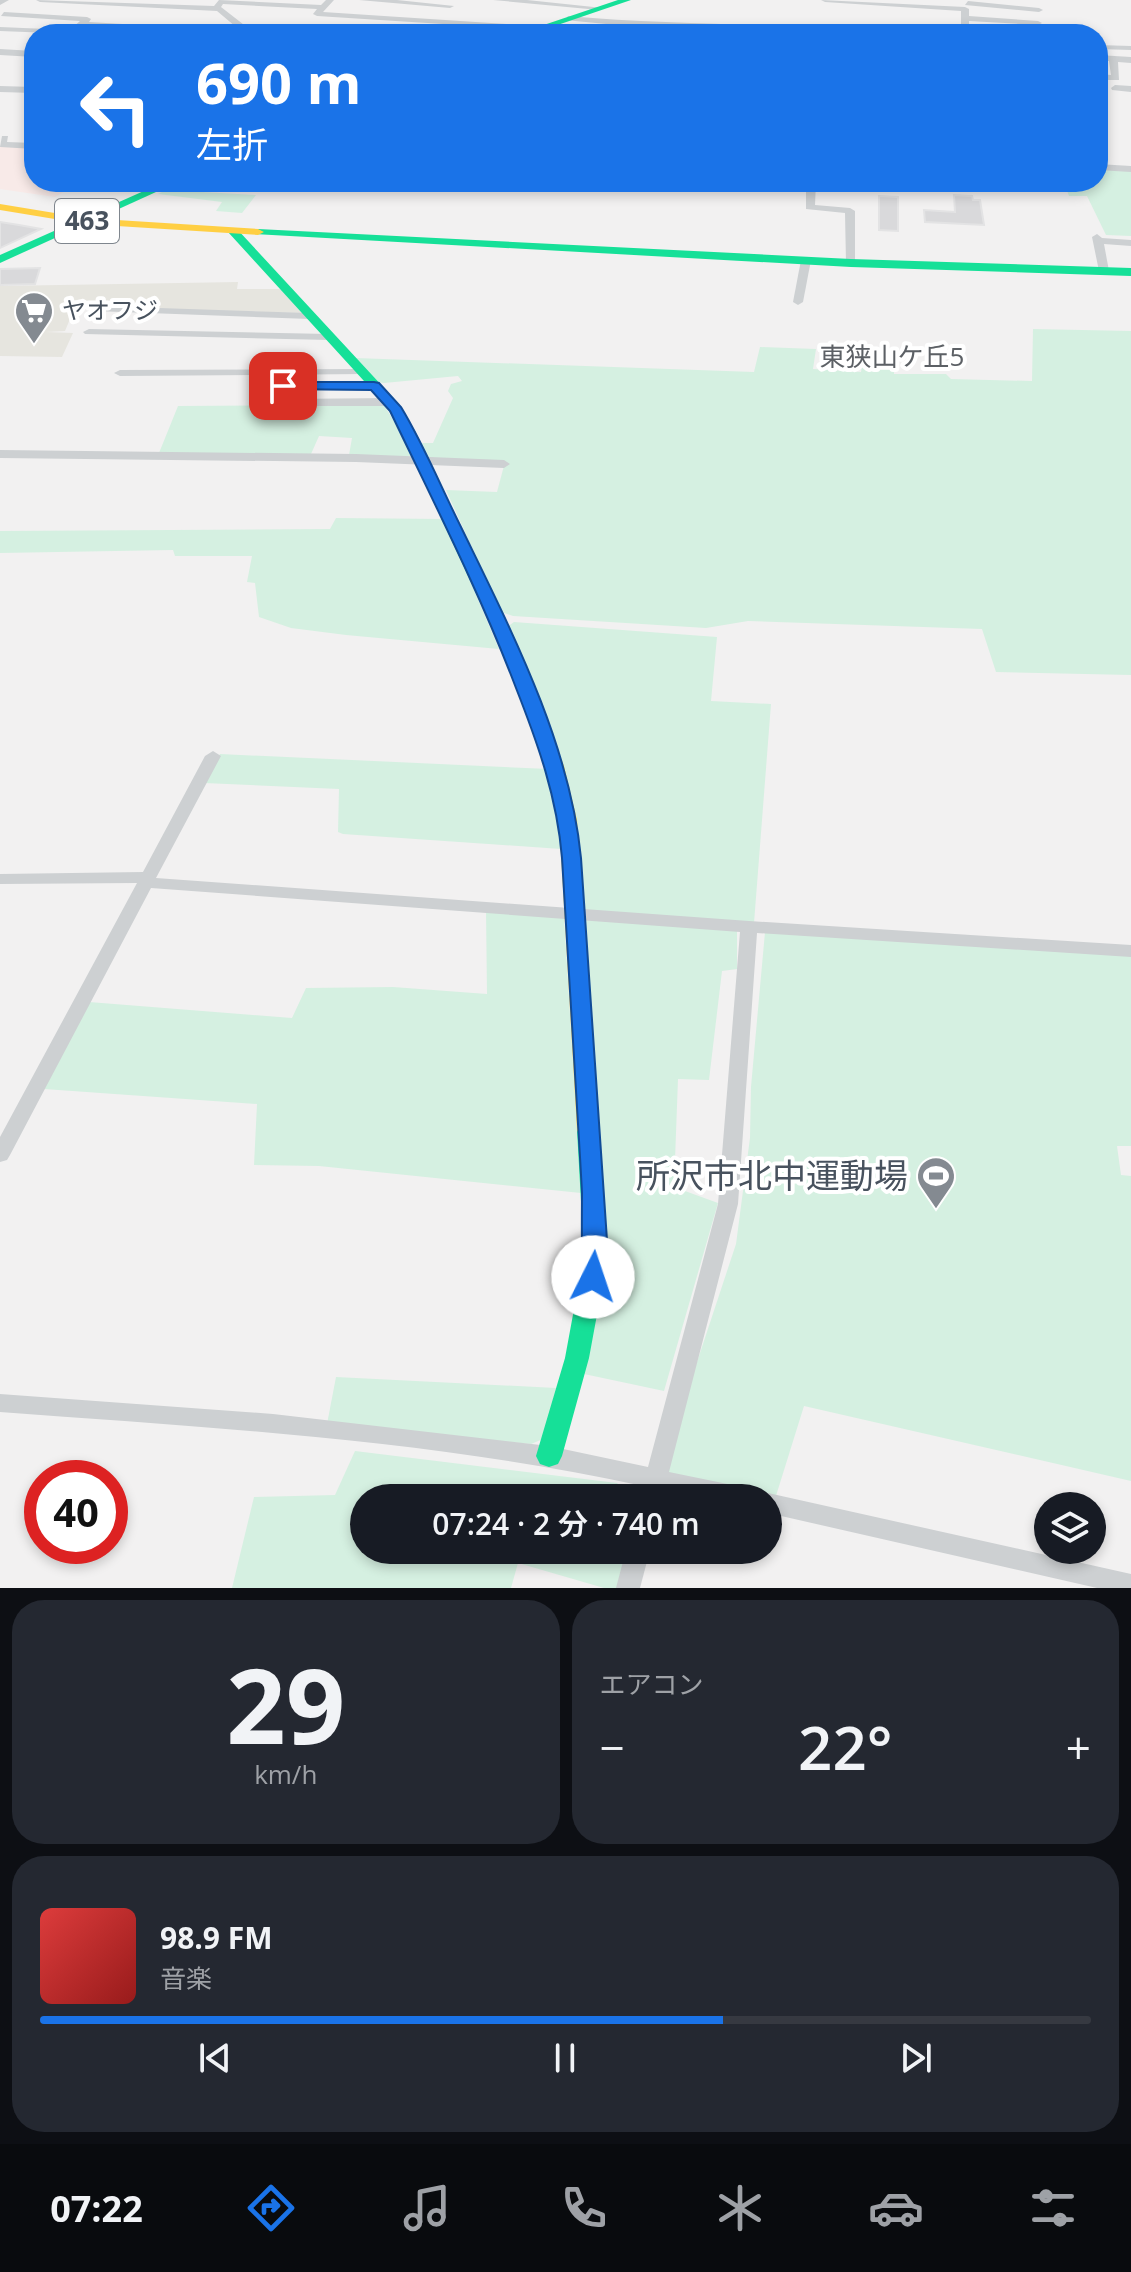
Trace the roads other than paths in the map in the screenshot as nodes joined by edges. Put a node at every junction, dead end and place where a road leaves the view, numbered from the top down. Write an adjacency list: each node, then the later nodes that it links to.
1 (40, 0): 6 (street)
2 (363, 0): 8 (street)
3 (497, 0): 7 (street)
4 (627, 0): 16 (main road)
5 (825, 0): 13 (street)
6 (64, 1): 11 (street); 18 (street)
7 (530, 1): 16 (street)
8 (452, 3): 21 (street)
9 (222, 4): 10 (street); 11 (street); 25 (street)
10 (327, 4): 20 (street)
11 (134, 5): 15 (street)
12 (15, 7): 17 (street)
13 (967, 8): 14 (street); 22 (street)
14 (1039, 10)
15 (124, 12)
16 (566, 14): 28 (main road); 29 (street)
17 (2, 15): 18 (street)
18 (44, 17): 23 (street)
19 (115, 19): 24 (street)
20 (418, 21): 21 (street); 26 (street)
21 (438, 22): 27 (street)
22 (1038, 23)
23 (82, 24)
24 (107, 24)
25 (240, 24)
26 (416, 24)
27 (456, 24)
28 (545, 24)
29 (694, 24)
30 (0, 29): 31 (street)
31 (24, 31)
32 (1130, 46): 33 (street)
33 (1108, 47)
34 (0, 52): 35 (street)
35 (24, 53)
36 (1108, 58): 37 (street)
37 (1113, 58): 38 (street); 39 (street)
38 (1131, 60)
39 (1108, 78)
40 (1115, 88): 42 (street)
41 (0, 89): 43 (street)
42 (1131, 89)
43 (24, 90)
44 (3, 138): 45 (street); 46 (street)
45 (24, 139)
46 (24, 145)
47 (1108, 168): 48 (street)
48 (1131, 169)
49 (150, 192): 52 (main road, 463)
50 (811, 192): 57 (street)
51 (0, 207): 52 (main road)
52 (85, 221): 53 (main road); 55 (main road, 463)
53 (232, 230): 56 (main road); 63 (main road)
54 (1131, 243): 58 (street)
55 (0, 259)
56 (806, 260): 57 (main road); 60 (street)
57 (851, 263): 58 (main road)
58 (1104, 271): 59 (main road)
59 (1131, 272)
60 (798, 302)
61 (99, 309): 62 (street)
62 (146, 310): 63 (street); 65 (street)
63 (310, 316): 66 (main road)
64 (89, 332): 65 (street)
65 (137, 333): 66 (street)
66 (329, 337): 68 (main road)
67 (120, 373): 68 (street)
68 (368, 379): 69 (main road); 69 (street)
69 (390, 402): 71 (main road)
70 (0, 454): 71 (street)
71 (422, 460): 72 (street); 76 (main road)
72 (504, 464)
73 (213, 756): 75 (street)
74 (0, 879): 75 (street)
75 (145, 880): 76 (street); 79 (street)
76 (573, 913): 77 (street); 81 (main road)
77 (749, 927): 78 (street); 83 (street)
78 (1131, 951)
79 (0, 1155)
80 (0, 1403): 81 (street)
81 (549, 1456): 82 (street)
82 (641, 1484)
83 (655, 1484)
84 (782, 1506): 86 (street)
85 (634, 1564): 87 (street)
86 (1131, 1585)
87 (628, 1588)

